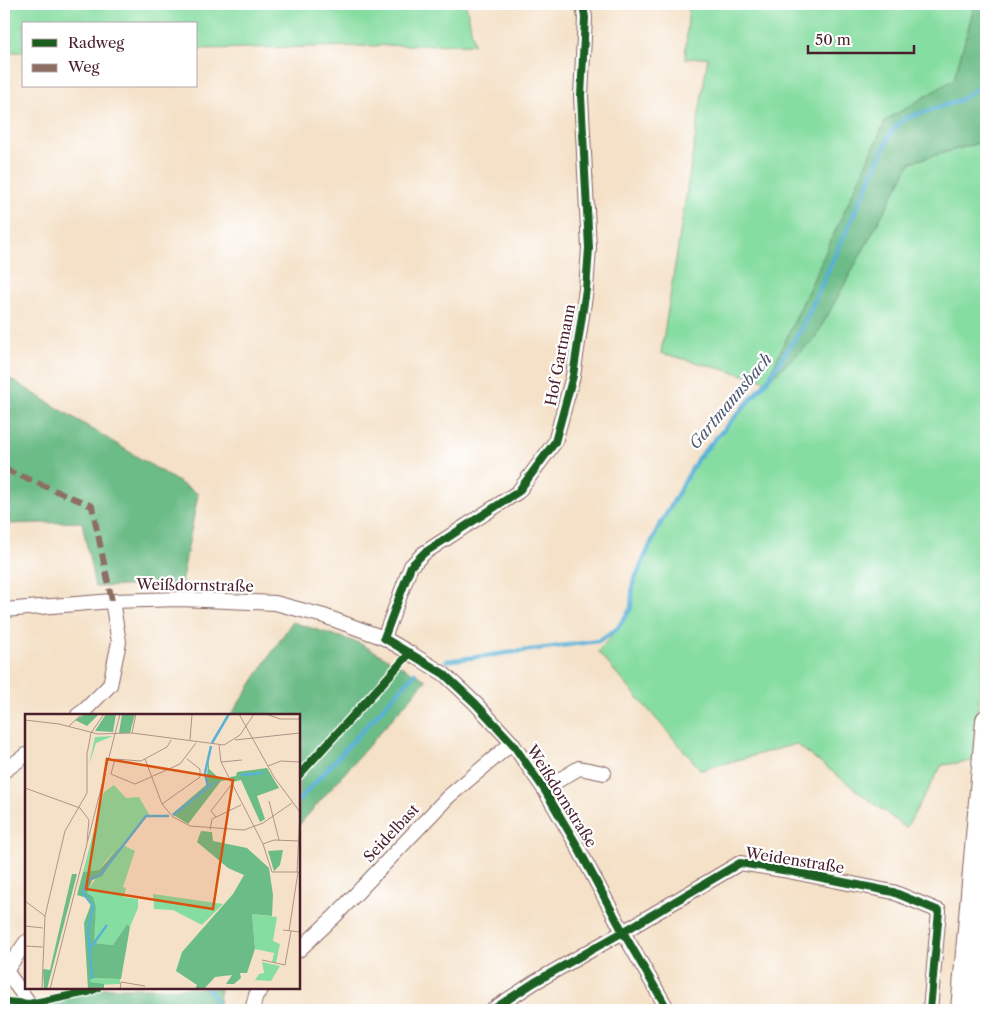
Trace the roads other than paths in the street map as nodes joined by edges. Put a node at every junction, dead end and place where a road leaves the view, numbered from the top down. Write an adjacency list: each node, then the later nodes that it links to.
1 (583, 4): 4 (street, Hof Gartmann)
2 (112, 600): 3 (street, Weißdornstraße); 4 (street, Weißdornstraße); 5 (street)
3 (4, 610)
4 (384, 638): 7 (street, Weißdornstraße)
5 (85, 714)
6 (986, 720): 23 (highway)
7 (512, 743): 11 (street, Weißdornstraße); 15 (street, Seidelbast)
8 (25, 756): 9 (street)
9 (4, 771)
10 (604, 773): 11 (street)
11 (544, 790): 13 (street, Weißdornstraße)
12 (986, 910): 24 (highway)
13 (623, 932): 20 (street, Weidenstraße); 21 (street, Weißdornstraße); 22 (street, Weidenstraße)
14 (25, 943): 16 (street)
15 (300, 949)
16 (5, 970): 18 (street)
17 (261, 989): 19 (street)
18 (34, 1010)
19 (252, 1010)
20 (492, 1010)
21 (668, 1010)
22 (930, 1010)
23 (961, 1010)
24 (977, 1010)

